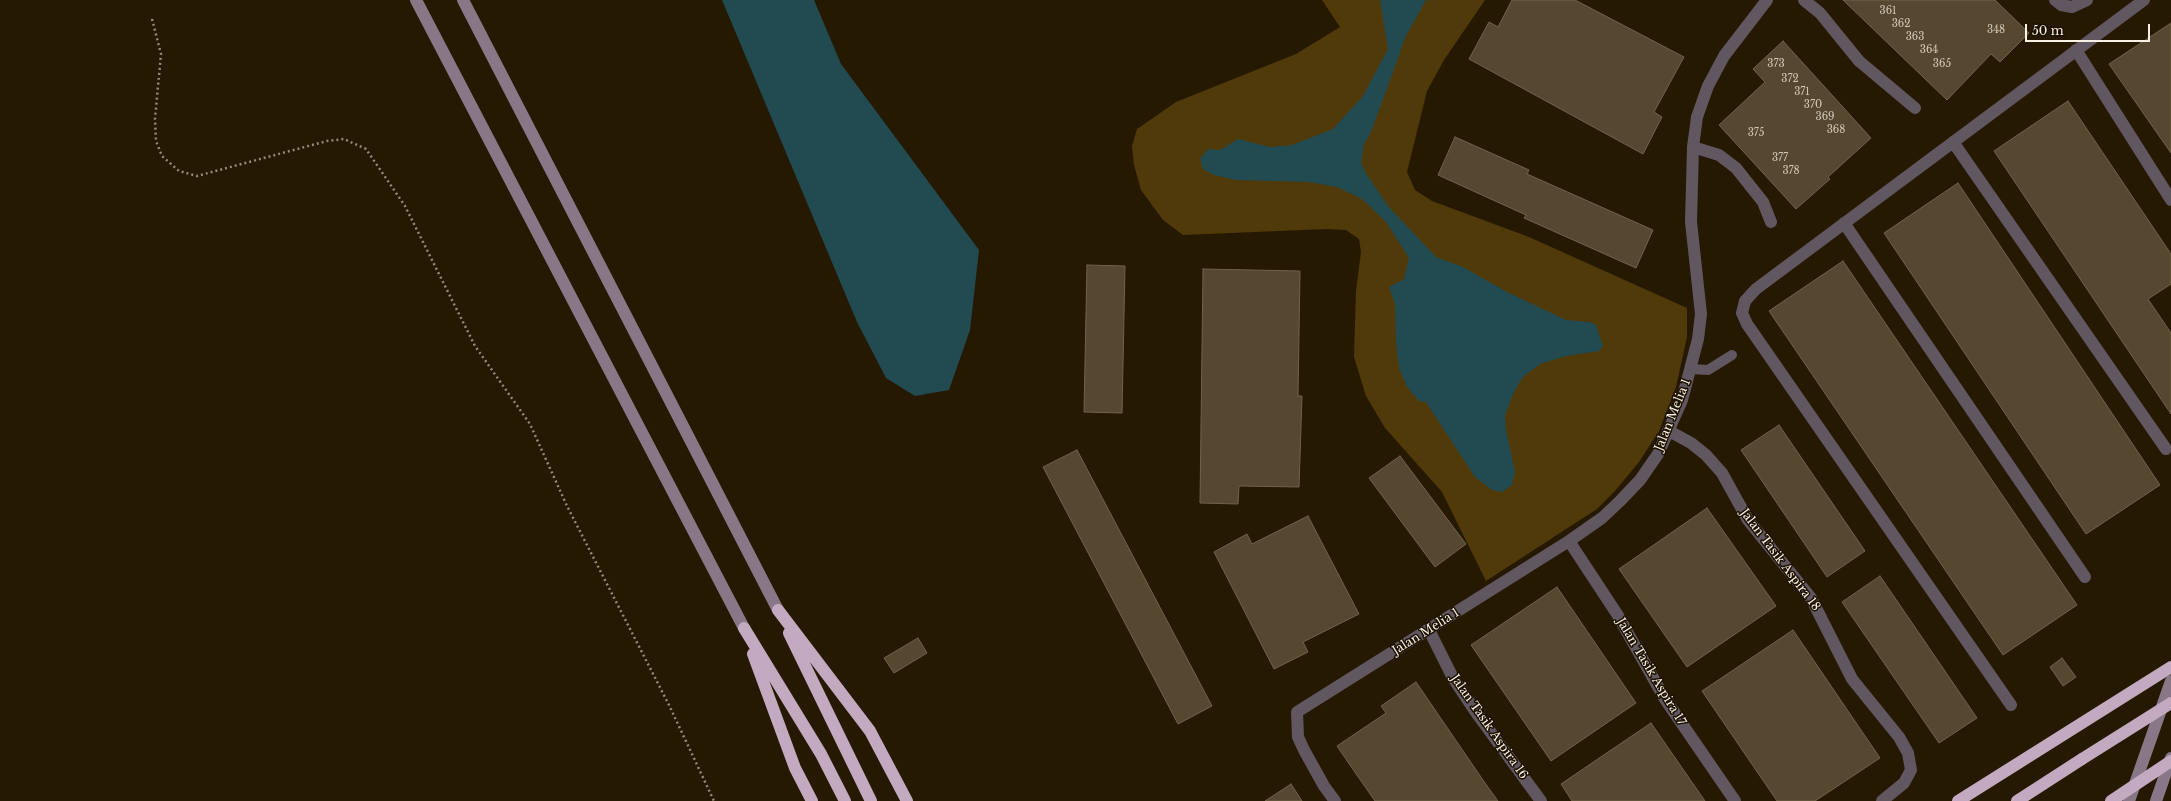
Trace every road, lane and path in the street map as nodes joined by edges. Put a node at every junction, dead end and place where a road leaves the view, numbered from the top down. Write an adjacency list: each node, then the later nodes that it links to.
1 (416, 0): 23 (street)
2 (463, 0): 22 (street)
3 (1767, 0): 12 (street, Jalan Melia 1)
4 (1804, 0): 10 (street)
5 (2055, 0): 6 (street)
6 (2087, 0)
7 (2144, 0): 9 (street)
8 (152, 19): 30 (path)
9 (2076, 50): 11 (street); 13 (street)
10 (1915, 108)
11 (1954, 142): 15 (street); 19 (street)
12 (1693, 147): 14 (street); 17 (street, Jalan Melia 1)
13 (2171, 200)
14 (1771, 222)
15 (1844, 223): 21 (street); 28 (street)
16 (1732, 355): 17 (lane)
17 (1691, 369): 18 (street, Jalan Melia 1)
18 (1669, 431): 20 (street, Jalan Melia 1); 38 (street, Jalan Tasik Aspira 18)
19 (2166, 449)
20 (1569, 541): 24 (street, Jalan Melia 1); 37 (street, Jalan Tasik Aspira 17)
21 (2085, 577)
22 (778, 610): 33 (highway); 34 (highway)
23 (744, 628): 31 (highway); 32 (highway)
24 (1429, 630): 35 (street, Jalan Melia 1); 36 (street, Jalan Tasik Aspira 16)
25 (2171, 667): 39 (highway)
26 (2171, 681): 42 (street)
27 (2171, 703): 40 (highway, bridge)
28 (2011, 705)
29 (2171, 760): 41 (highway, bridge); 43 (street)
30 (714, 801)
31 (812, 801)
32 (845, 801)
33 (871, 801)
34 (907, 801)
35 (1335, 801)
36 (1541, 801)
37 (1735, 801)
38 (1882, 801)
39 (1958, 801)
40 (2017, 801)
41 (2111, 801)
42 (2129, 801)
43 (2156, 801)

